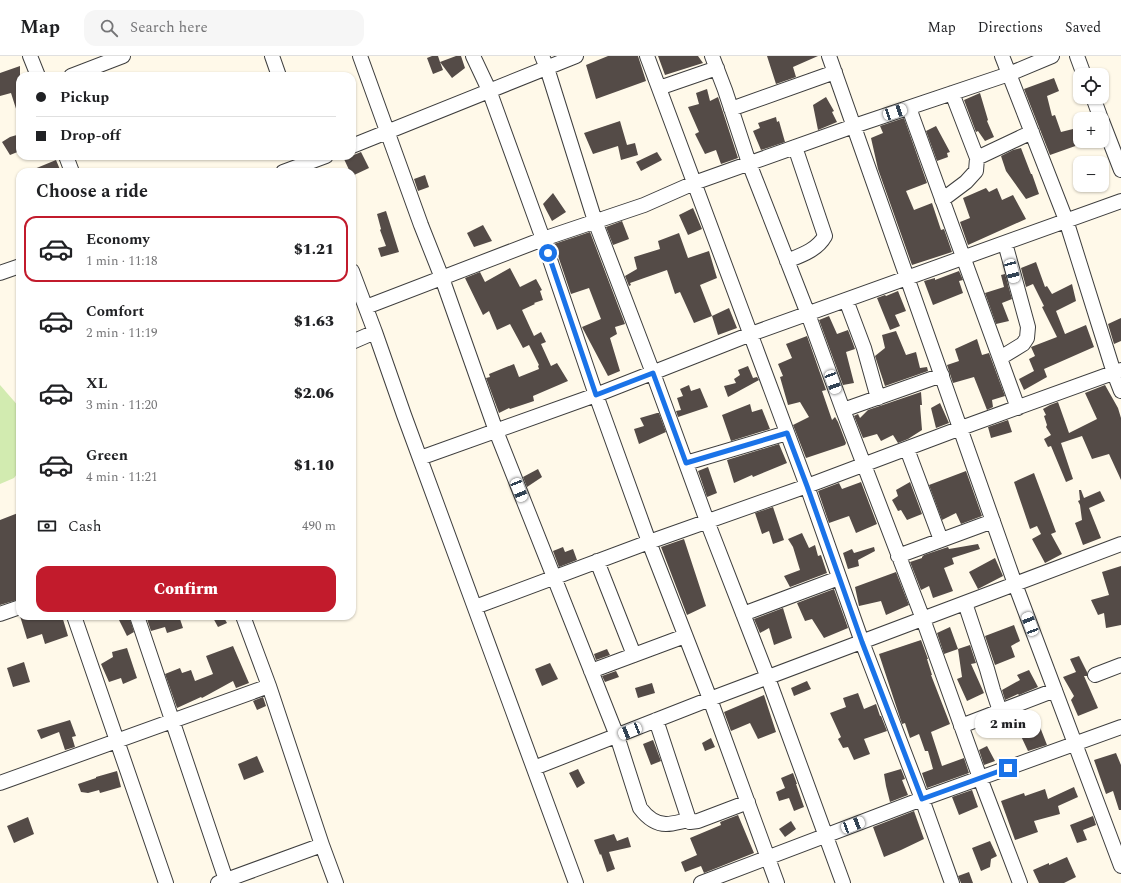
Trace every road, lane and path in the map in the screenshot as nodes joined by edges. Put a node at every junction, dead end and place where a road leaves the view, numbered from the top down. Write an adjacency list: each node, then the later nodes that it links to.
1 (30, 56): 15 (street)
2 (123, 56): 16 (street)
3 (272, 56): 17 (street)
4 (360, 56): 26 (street)
5 (473, 56): 21 (street)
6 (576, 56): 12 (street)
7 (647, 56): 20 (street)
8 (829, 56): 18 (street)
9 (1002, 56): 19 (street)
10 (1052, 56): 19 (street)
11 (1077, 56): 14 (street)
12 (544, 62): 21 (street); 40 (street)
13 (714, 62): 20 (street); 24 (street)
14 (1081, 68)
15 (36, 72)
16 (81, 72)
17 (278, 72)
18 (835, 72): 24 (street); 25 (street)
19 (1010, 74): 22 (street); 27 (street)
20 (659, 88): 36 (street)
21 (489, 90): 26 (street); 41 (street)
22 (952, 94): 23 (street); 31 (street)
23 (909, 108): 25 (street); 37 (street)
24 (731, 109): 33 (street)
25 (854, 126): 30 (street); 48 (street)
26 (386, 132): 29 (street); 47 (street)
27 (1032, 132): 31 (street); 39 (street)
28 (1109, 138): 35 (street)
29 (356, 144)
30 (795, 147): 33 (street); 44 (street)
31 (977, 158): 37 (street)
32 (311, 163): 34 (street)
33 (749, 163): 36 (street); 44 (street)
34 (295, 168)
35 (1121, 170)
36 (694, 182): 40 (street); 54 (street)
37 (942, 200): 43 (street)
38 (1121, 201): 39 (street)
39 (1066, 220): 42 (street); 57 (street)
40 (595, 221): 41 (street); 58 (street)
41 (543, 239): 47 (street); 61 (street)
42 (1005, 243): 43 (street); 56 (street)
43 (963, 258): 48 (street); 56 (street)
44 (788, 261): 52 (street)
45 (16, 267): 46 (street)
46 (0, 273)
47 (442, 278): 51 (street); 66 (street)
48 (908, 278): 50 (street); 59 (street)
49 (356, 281): 51 (street)
50 (846, 300): 52 (street); 62 (street)
51 (366, 307): 53 (street)
52 (808, 314): 54 (street); 64 (street)
53 (375, 332): 55 (street); 69 (street)
54 (751, 334): 58 (street); 67 (street)
55 (356, 340)
56 (1000, 358): 63 (street)
57 (1118, 371): 60 (street); 63 (street)
58 (653, 373): 61 (street); 70 (street)
59 (942, 375): 62 (street); 65 (street)
60 (1121, 391)
61 (596, 395): 66 (street); 76 (street)
62 (878, 398): 64 (street)
63 (1018, 408): 65 (street)
64 (843, 410): 71 (street)
65 (961, 428): 68 (street); 74 (street)
66 (496, 431): 69 (street); 80 (street)
67 (787, 433): 70 (street); 72 (street)
68 (907, 449): 71 (street); 75 (street)
69 (420, 458): 84 (street)
70 (686, 463): 73 (street)
71 (864, 464): 72 (street); 78 (street)
72 (807, 486): 73 (street); 81 (street)
73 (707, 521): 76 (street); 87 (street)
74 (993, 521): 75 (street); 82 (street)
75 (941, 540): 78 (street)
76 (649, 542): 79 (street); 92 (street)
77 (1119, 549): 82 (street)
78 (898, 556): 88 (street)
79 (597, 561): 80 (street); 94 (street)
80 (554, 578): 84 (street); 96 (street)
81 (839, 578): 87 (street); 93 (street)
82 (1016, 584): 83 (street); 100 (street)
83 (965, 604): 88 (street); 102 (street)
84 (475, 607): 110 (street)
85 (16, 608): 86 (street)
86 (0, 614)
87 (743, 614): 98 (street)
88 (923, 619): 93 (street); 105 (street)
89 (75, 620): 108 (street)
90 (138, 620): 104 (street)
91 (244, 620): 99 (street)
92 (685, 636): 94 (street); 101 (street)
93 (862, 642): 98 (street); 113 (street)
94 (634, 654): 96 (street)
95 (1121, 665): 97 (street)
96 (591, 670): 107 (street)
97 (1095, 675)
98 (768, 678): 101 (street); 116 (street)
99 (269, 686): 104 (street); 117 (street)
100 (1055, 690): 102 (street); 109 (street)
101 (710, 699): 103 (street); 114 (street)
102 (1000, 711): 105 (street)
103 (656, 720): 107 (street); 115 (street)
104 (172, 721): 108 (street); 120 (street)
105 (961, 726): 111 (street)
106 (1121, 727): 109 (street)
107 (616, 736): 110 (street); 115 (street)
108 (117, 740): 112 (street); 121 (street)
109 (1075, 744): 111 (street); 119 (street)
110 (534, 768): 123 (street)
111 (980, 778): 113 (street); 128 (street)
112 (0, 783)
113 (922, 799): 116 (street); 127 (street)
114 (748, 802): 115 (street); 118 (street)
115 (689, 820)
116 (825, 836): 118 (street); 126 (street)
117 (322, 845): 120 (street); 122 (street)
118 (768, 857): 124 (street); 125 (street)
119 (1121, 866)
120 (224, 882)
121 (166, 883)
122 (336, 883)
123 (576, 883)
124 (701, 883)
125 (778, 883)
126 (843, 883)
127 (952, 883)
128 (1020, 883)

